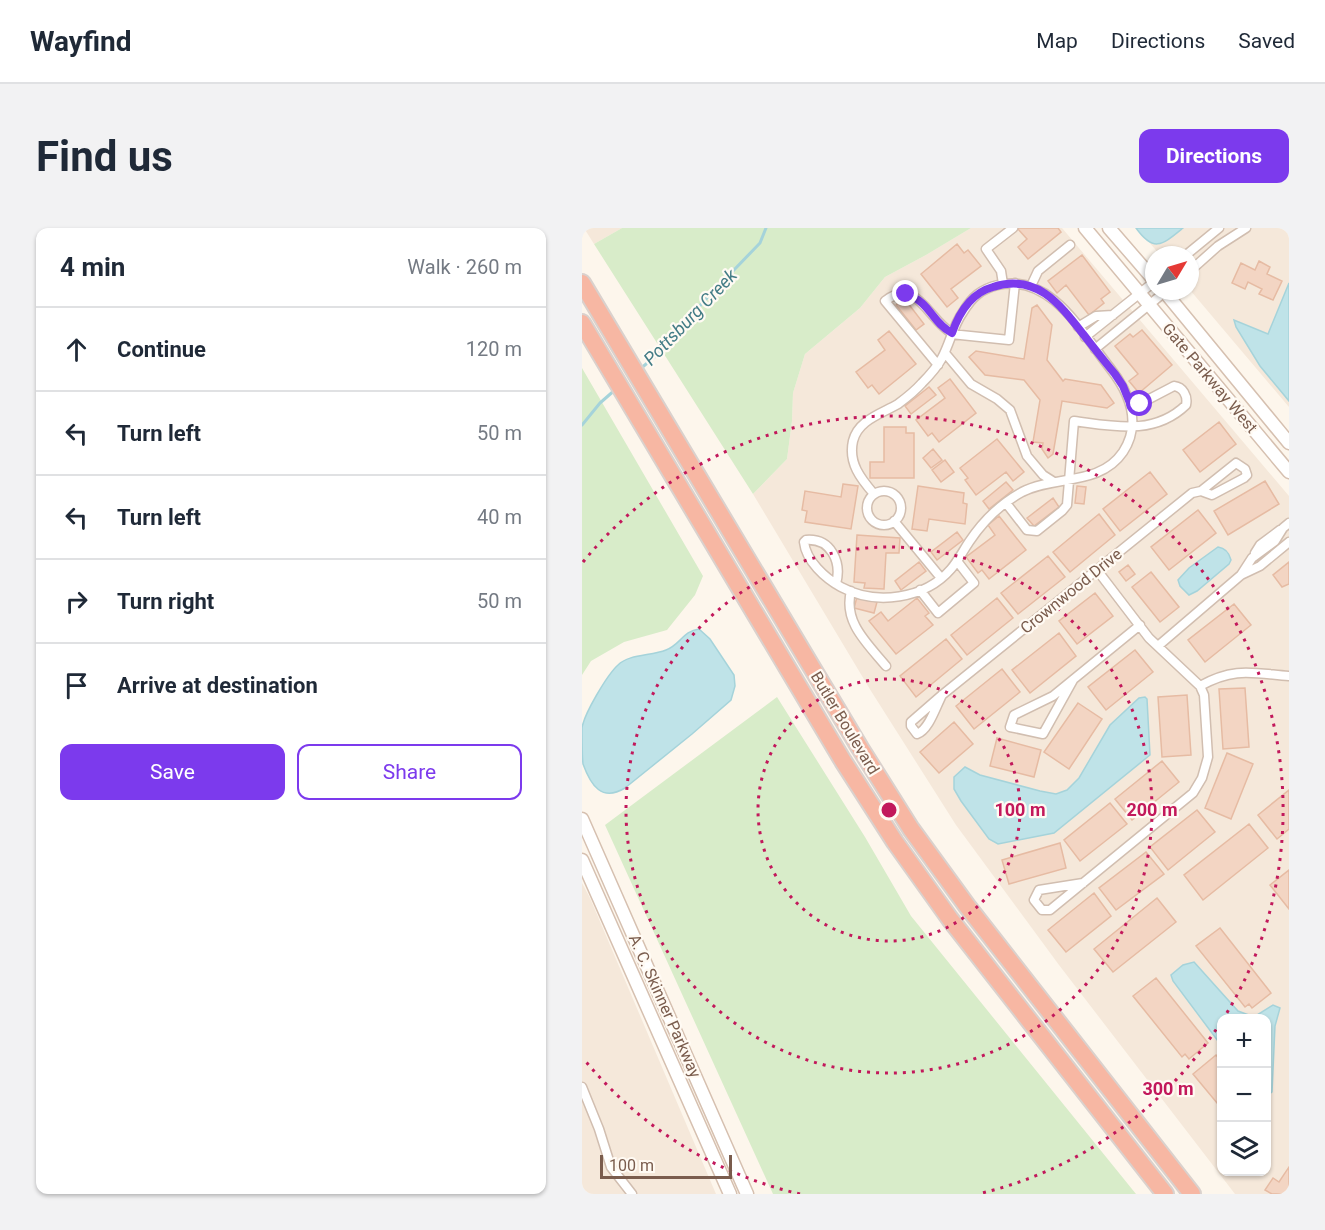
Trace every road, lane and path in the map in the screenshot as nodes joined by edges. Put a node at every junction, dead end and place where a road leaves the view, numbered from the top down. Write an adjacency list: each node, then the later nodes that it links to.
1 (1013, 228): 12 (street)
2 (1085, 228): 15 (main road, Gate Parkway West)
3 (1109, 228): 9 (main road)
4 (1218, 228): 7 (street)
5 (1246, 228): 8 (street)
6 (1070, 245): 13 (street)
7 (1197, 246)
8 (1199, 263)
9 (1145, 270)
10 (582, 283): 61 (highway, Butler Boulevard)
11 (1016, 283): 12 (street); 13 (street); 22 (street)
12 (1003, 284): 22 (street)
13 (1031, 286): 21 (street)
14 (1145, 289): 15 (street)
15 (1140, 293): 18 (main road, Gate Parkway West); 19 (street)
16 (1154, 300): 18 (street)
17 (1172, 300): 29 (main road, Gate Parkway West)
18 (1149, 304): 24 (street); 30 (main road, Gate Parkway West)
19 (1113, 315): 21 (street); 23 (street)
20 (582, 323): 60 (highway, Butler Boulevard)
21 (1078, 327): 23 (street)
22 (951, 334): 25 (street); 26 (street)
23 (1085, 337): 24 (street)
24 (1095, 350): 27 (street)
25 (945, 353): 26 (street); 32 (street)
26 (938, 365): 34 (street)
27 (1132, 408): 28 (street); 28 (street)
28 (1132, 428): 31 (street); 31 (street)
29 (1289, 443)
30 (1289, 472)
31 (1068, 481): 32 (street); 35 (street)
32 (1055, 482): 35 (street)
33 (1201, 491): 33 (street, Crownwood Drive); 40 (street, Crownwood Drive)
34 (874, 494): 36 (street); 36 (street)
35 (1006, 503): 39 (street)
36 (894, 521): 42 (street)
37 (1286, 525): 41 (street)
38 (1289, 542): 41 (street)
39 (957, 561): 42 (street); 44 (street)
40 (1097, 570): 46 (street); 52 (street, Crownwood Drive)
41 (1241, 575): 47 (street)
42 (941, 578): 44 (street)
43 (836, 584): 43 (street); 45 (street)
44 (920, 590): 45 (street)
45 (850, 591): 48 (street)
46 (1140, 625): 47 (street); 50 (street)
47 (1158, 646): 51 (street)
48 (886, 666)
49 (1289, 676): 51 (street)
50 (1073, 680): 50 (street)
51 (1200, 686): 55 (street)
52 (942, 694): 52 (street, Crownwood Drive)
53 (582, 819): 59 (main road, A. C. Skinner Parkway)
54 (582, 860): 58 (main road, A. C. Skinner Parkway)
55 (1083, 883): 55 (street)
56 (582, 1087): 57 (street)
57 (632, 1194)
58 (730, 1194)
59 (747, 1194)
60 (1165, 1194)
61 (1192, 1194)

